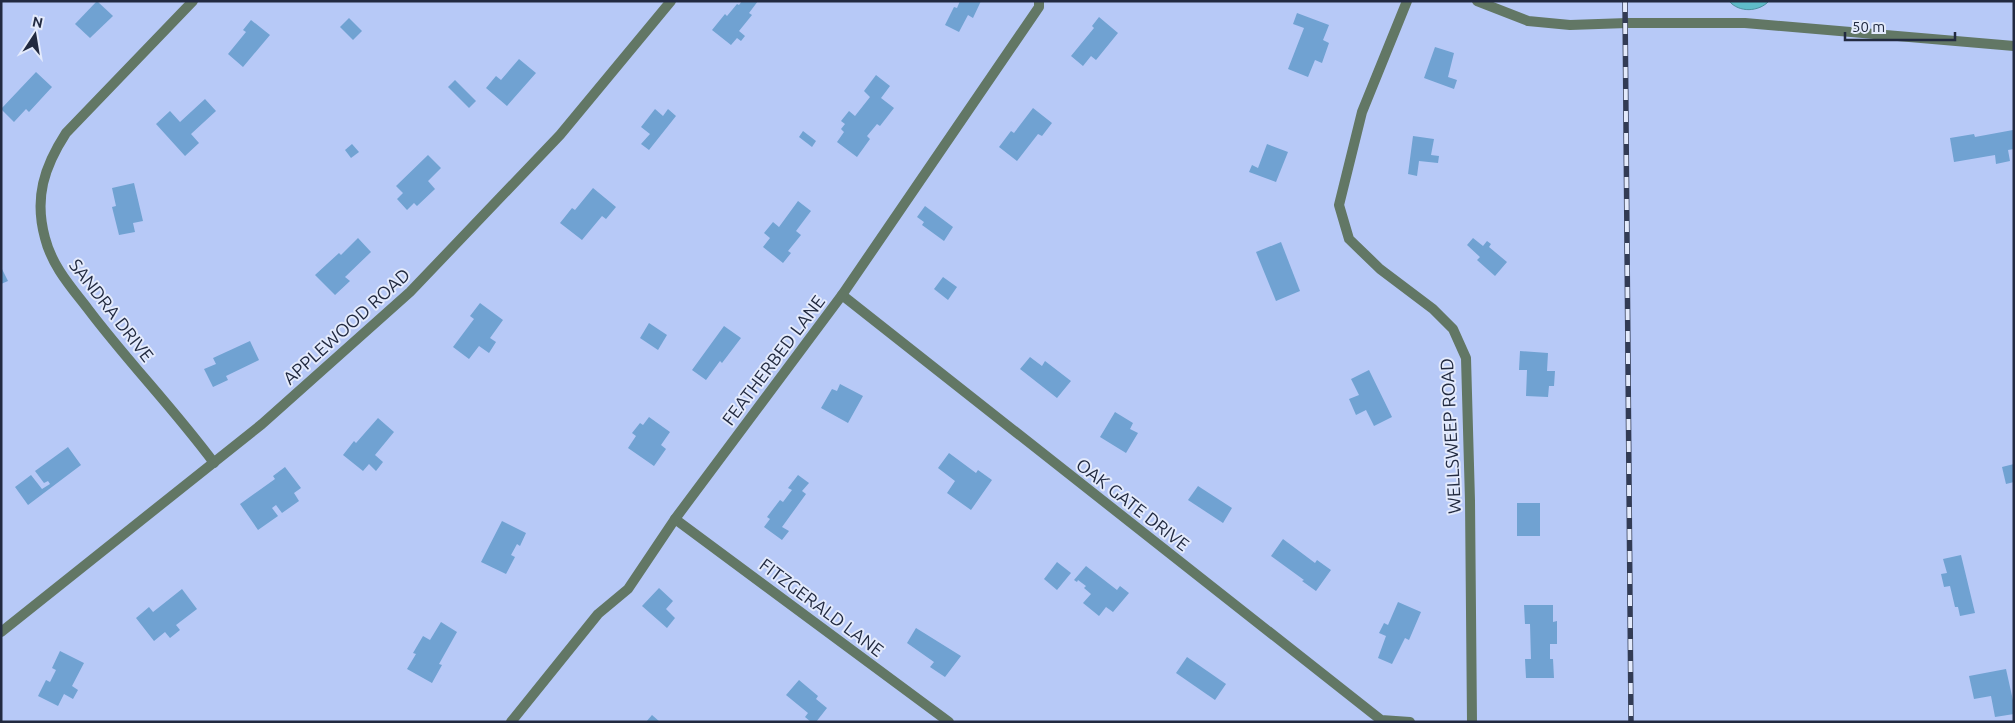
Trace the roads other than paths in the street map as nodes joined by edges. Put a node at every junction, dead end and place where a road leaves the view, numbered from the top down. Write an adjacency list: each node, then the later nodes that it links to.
1 (193, 1): 8 (street, SANDRA DRIVE)
2 (671, 1): 8 (street, APPLEWOOD ROAD)
3 (1407, 1): 14 (street, WELLSWEEP ROAD)
4 (1477, 1): 6 (street)
5 (1040, 3): 7 (street, FEATHERBED LANE)
6 (2014, 46)
7 (842, 295): 9 (street, FEATHERBED LANE); 13 (street, OAK GATE DRIVE)
8 (214, 463): 10 (street, APPLEWOOD ROAD)
9 (675, 519): 11 (street, FEATHERBED LANE); 12 (street, FITZGERALD LANE)
10 (1, 632)
11 (511, 722)
12 (949, 722)
13 (1410, 722)
14 (1472, 722)

